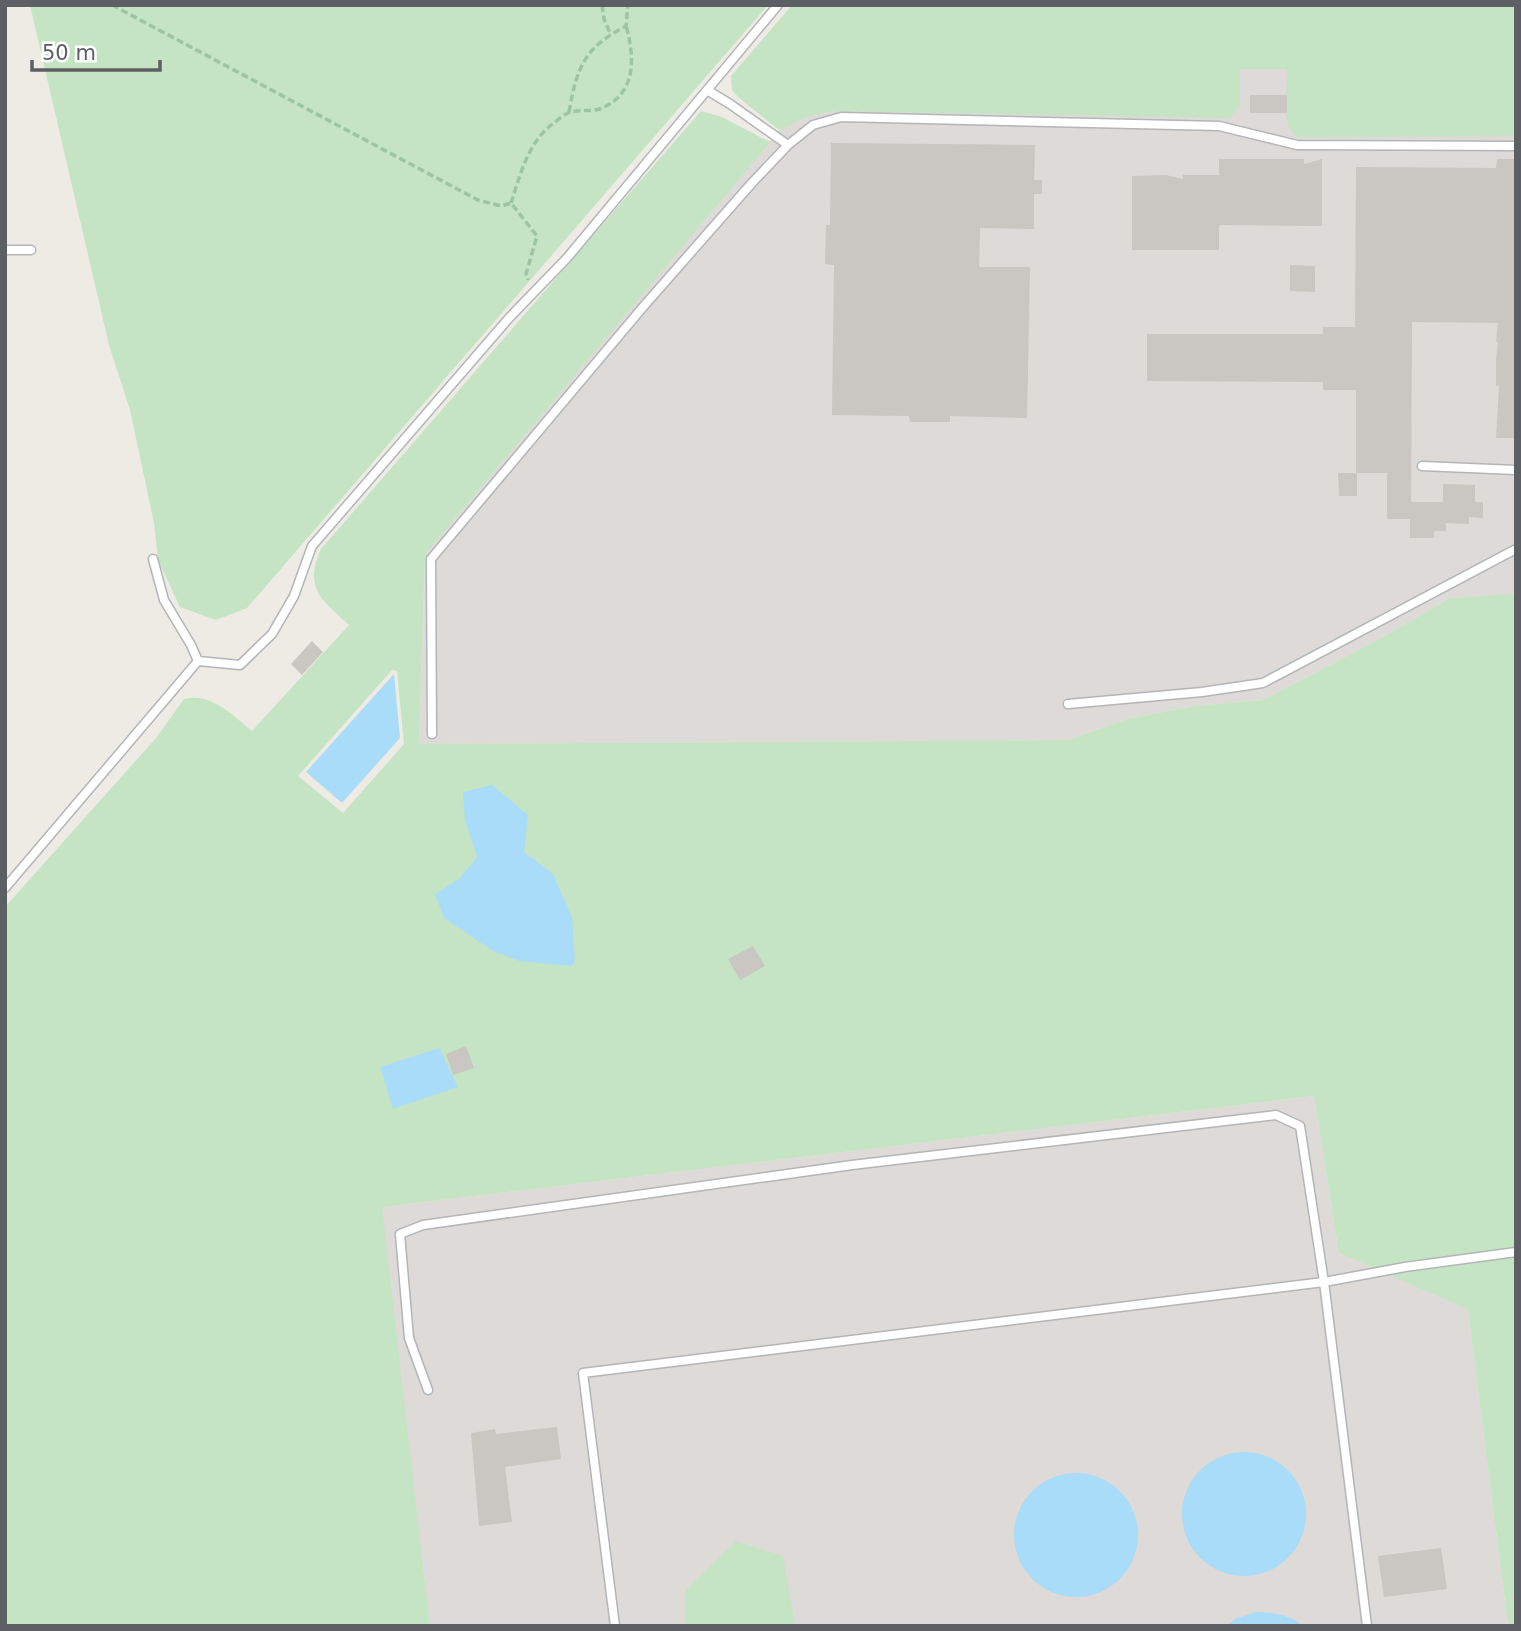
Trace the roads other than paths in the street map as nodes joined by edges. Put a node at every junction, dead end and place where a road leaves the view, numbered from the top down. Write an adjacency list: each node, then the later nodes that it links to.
1 (778, 5): 2 (lane)
2 (707, 90): 3 (lane); 11 (lane)
3 (788, 145): 4 (lane); 13 (lane)
4 (1516, 146)
5 (5, 250): 6 (lane)
6 (31, 250)
7 (1422, 466): 8 (lane)
8 (1516, 470)
9 (1516, 549): 12 (lane)
10 (153, 559): 11 (lane)
11 (198, 661): 14 (lane)
12 (1068, 704)
13 (432, 734)
14 (5, 888)
15 (1516, 1252): 16 (lane)
16 (1324, 1282): 17 (lane); 18 (lane); 19 (lane)
17 (428, 1390)
18 (615, 1626)
19 (1367, 1626)

